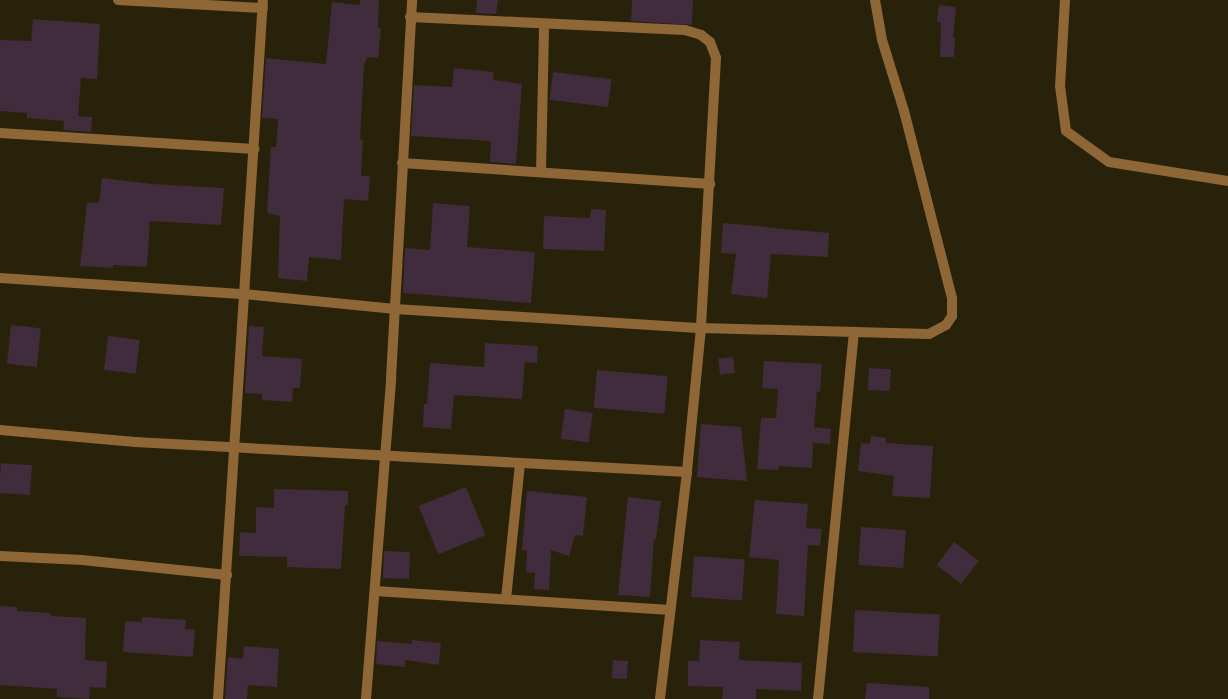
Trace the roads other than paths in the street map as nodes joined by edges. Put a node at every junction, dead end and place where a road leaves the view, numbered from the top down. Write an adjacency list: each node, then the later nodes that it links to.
1 (118, 0): 5 (street)
2 (412, 0): 6 (street)
3 (875, 0): 18 (street)
4 (1066, 0): 12 (street)
5 (263, 4): 9 (street)
6 (410, 17): 7 (street); 10 (street)
7 (544, 24): 11 (street); 13 (street)
8 (0, 134): 9 (street)
9 (254, 149): 15 (street)
10 (402, 163): 11 (street); 16 (street)
11 (541, 172): 13 (street)
12 (1228, 181)
13 (710, 184): 17 (street)
14 (0, 278): 15 (street)
15 (244, 294): 16 (street); 20 (street)
16 (395, 308): 17 (street); 21 (street)
17 (700, 328): 18 (street); 23 (street)
18 (854, 332): 32 (street)
19 (0, 430): 20 (street)
20 (235, 448): 21 (street); 25 (street)
21 (385, 456): 22 (street); 26 (street)
22 (520, 464): 23 (street); 27 (street)
23 (687, 472): 28 (street)
24 (0, 556): 25 (street)
25 (227, 575): 29 (street)
26 (375, 591): 27 (street); 30 (street)
27 (506, 599): 28 (street)
28 (670, 610): 31 (street)
29 (218, 699)
30 (366, 699)
31 (660, 699)
32 (818, 699)

